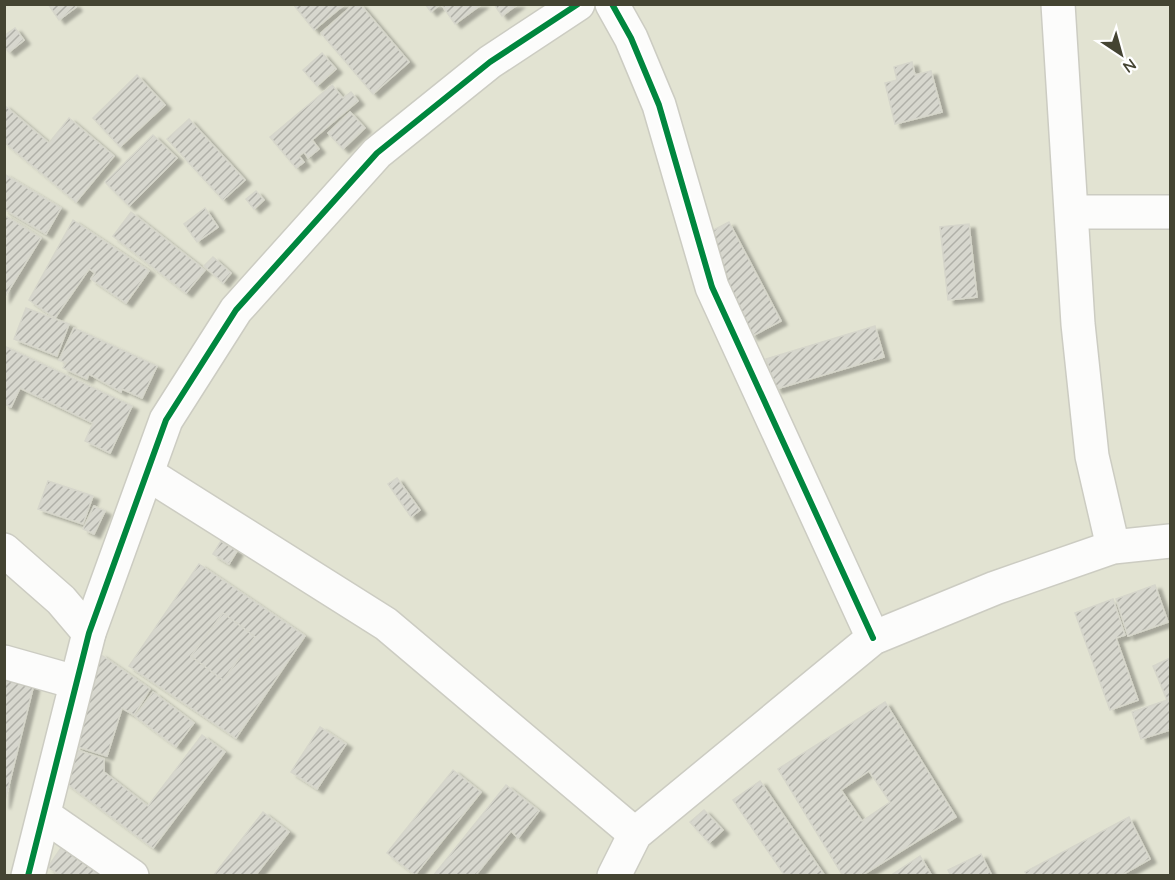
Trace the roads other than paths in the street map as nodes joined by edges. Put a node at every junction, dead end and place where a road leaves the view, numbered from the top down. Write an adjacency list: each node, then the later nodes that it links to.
1 (578, 4): 6 (street)
2 (612, 4): 11 (street)
3 (1058, 4): 4 (street)
4 (1072, 212): 5 (street); 8 (street)
5 (1170, 212)
6 (148, 474): 10 (street); 15 (street)
7 (1170, 541): 8 (street)
8 (1113, 547): 11 (street)
9 (4, 550): 10 (street)
10 (89, 633): 13 (street)
11 (873, 638): 15 (street)
12 (4, 662): 13 (street)
13 (75, 682): 14 (street)
14 (45, 815): 16 (street); 17 (street)
15 (635, 834): 18 (street)
16 (28, 876)
17 (132, 876)
18 (614, 876)

